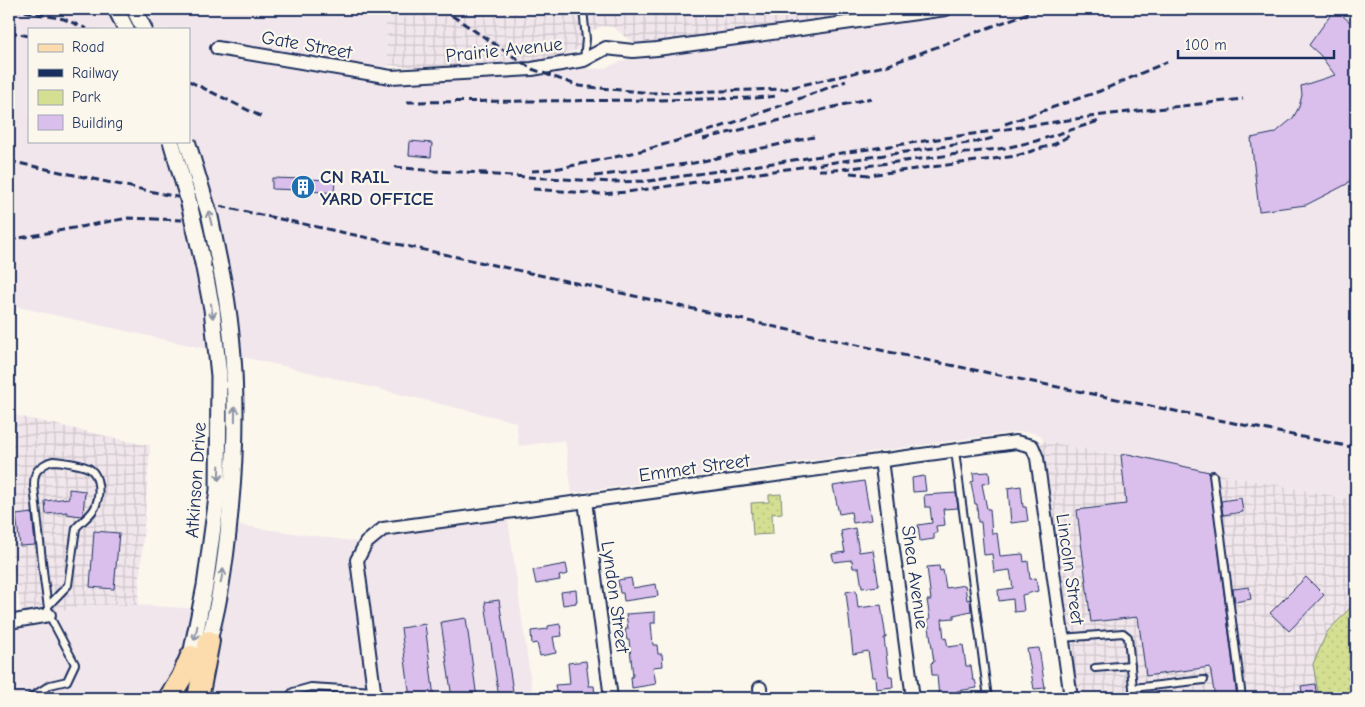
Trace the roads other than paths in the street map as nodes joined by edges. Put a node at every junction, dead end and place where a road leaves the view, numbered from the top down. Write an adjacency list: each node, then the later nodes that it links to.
1 (116, 9): 5 (street)
2 (134, 9): 6 (street)
3 (583, 9): 8 (lane)
4 (946, 9): 8 (street, Prairie Avenue)
5 (126, 28)
6 (144, 28)
7 (217, 48): 9 (street, Gate Street)
8 (584, 60): 9 (street, Prairie Avenue)
9 (391, 77)
10 (171, 142): 21 (street, Atkinson Drive, one-way to 21, bridge)
11 (187, 142): 20 (street, Atkinson Drive, one-way to 11, bridge)
12 (1032, 446): 13 (street, Emmet Street); 19 (street, Lincoln Street)
13 (955, 451): 14 (street, Emmet Street); 35 (lane)
14 (881, 460): 16 (street, Emmet Street); 34 (street, Shea Avenue)
15 (1213, 475): 38 (lane)
16 (585, 501): 26 (street, Emmet Street); 33 (street, Lyndon Street)
17 (49, 611): 17 (lane); 18 (street); 27 (lane)
18 (9, 622)
19 (1062, 638): 22 (lane); 36 (street, Lincoln Street)
20 (209, 641): 30 (street, Atkinson Drive); 31 (main road)
21 (191, 656): 28 (main road); 29 (street, Atkinson Drive)
22 (1130, 664): 23 (lane); 25 (lane)
23 (1095, 668)
24 (1204, 680): 25 (lane)
25 (1133, 688): 37 (lane)
26 (374, 695): 32 (lane)
27 (30, 698)
28 (169, 698)
29 (179, 698)
30 (191, 698)
31 (198, 698)
32 (288, 698)
33 (611, 698)
34 (913, 698)
35 (988, 698)
36 (1071, 698)
37 (1134, 698)
38 (1242, 698)

